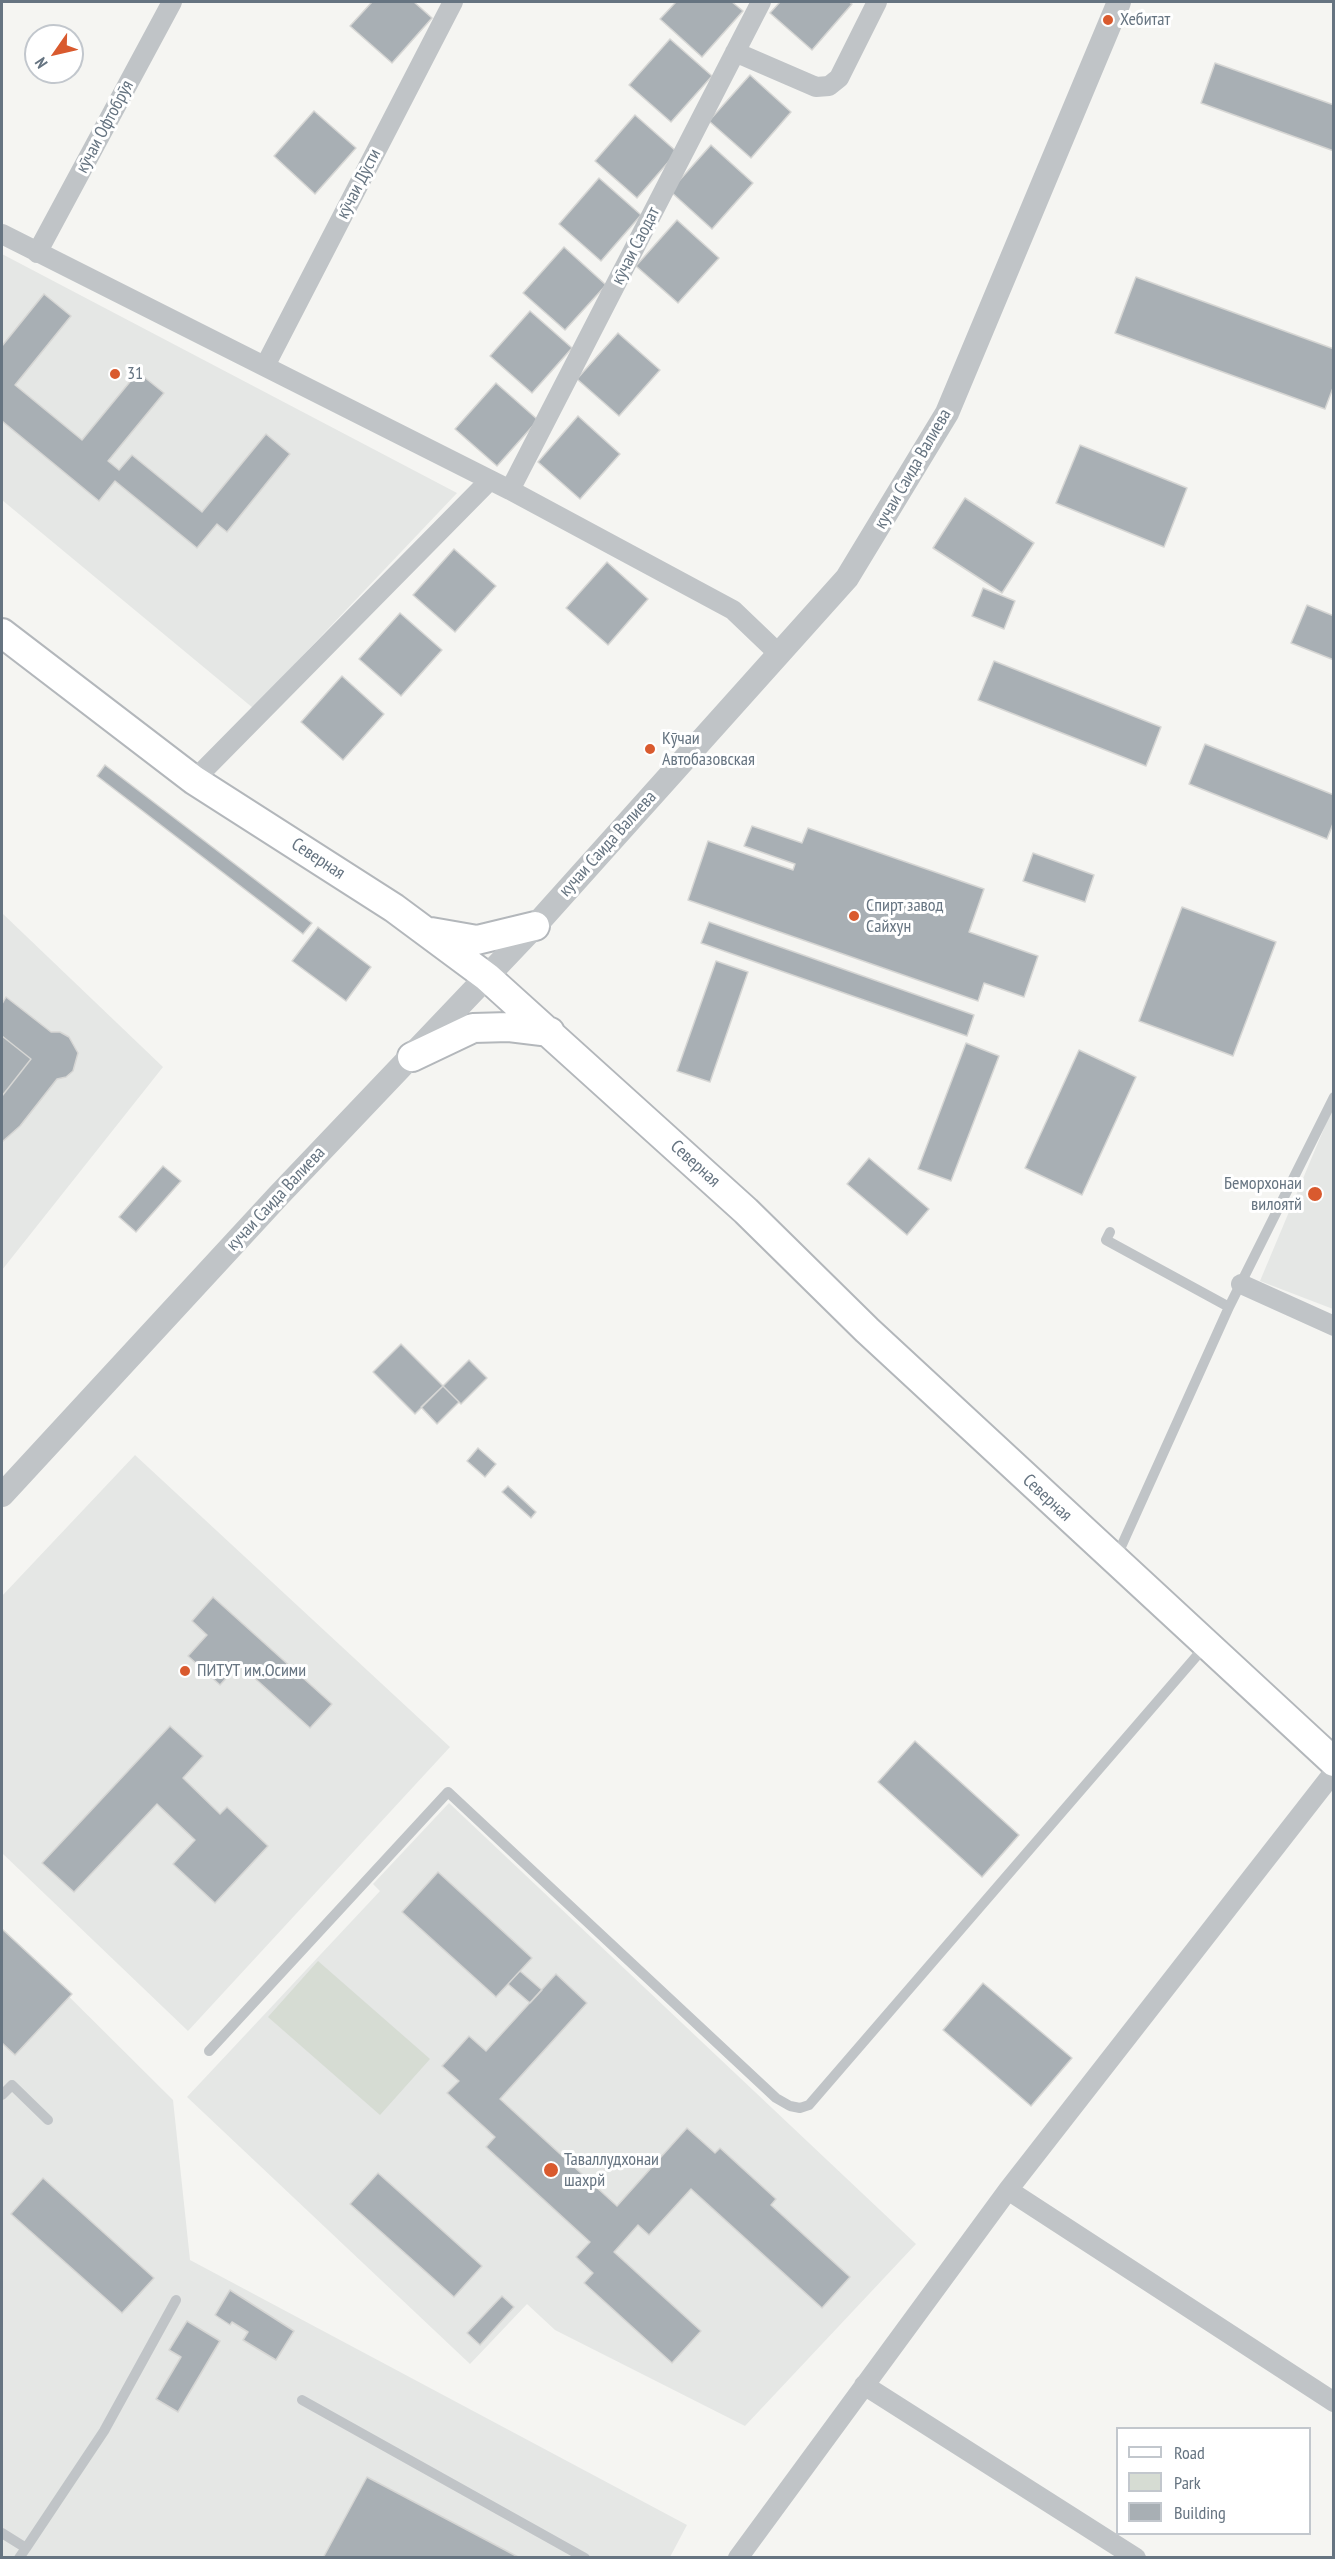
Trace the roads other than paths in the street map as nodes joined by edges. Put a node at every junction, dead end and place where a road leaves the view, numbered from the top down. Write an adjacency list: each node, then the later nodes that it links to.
1 (172, 2): 8 (street, кӯчаи Офтобрӯя)
2 (453, 2): 9 (street, кӯчаи Дӯсти)
3 (761, 2): 6 (street, кӯчаи Саодат)
4 (877, 2): 6 (street)
5 (1119, 2): 13 (street, кучаи Саида Валиева)
6 (735, 52): 11 (street, кӯчаи Саодат)
7 (2, 234): 8 (street)
8 (38, 253): 9 (street)
9 (265, 366): 10 (street)
10 (489, 481): 11 (street); 14 (street)
11 (510, 490): 13 (street)
12 (2, 633): 14 (main road, Северная)
13 (779, 654): 15 (street, кучаи Саида Валиева)
14 (194, 780): 16 (main road, Северная)
15 (535, 926): 16 (main road); 17 (street, кучаи Саида Валиева)
16 (428, 932): 17 (main road, Северная)
17 (487, 977): 18 (main road, Северная); 19 (street, кучаи Саида Валиева)
18 (550, 1032): 19 (main road); 26 (main road, Северная)
19 (412, 1057): 25 (street, кучаи Саида Валиева)
20 (1334, 1097): 22 (lane)
21 (1110, 1232): 23 (lane)
22 (1241, 1284): 23 (lane); 24 (street)
23 (1229, 1307): 26 (lane)
24 (1334, 1326)
25 (2, 1495)
26 (1115, 1562): 27 (main road, Северная)
27 (1207, 1644): 28 (main road, Северная); 30 (lane)
28 (1334, 1762)
29 (1334, 1772): 33 (street)
30 (209, 2051)
31 (2, 2095): 32 (lane)
32 (48, 2120)
33 (1008, 2190): 35 (street); 37 (street)
34 (176, 2300): 39 (lane)
35 (864, 2385): 42 (street); 43 (street)
36 (303, 2400): 41 (lane)
37 (1334, 2402)
38 (2, 2533): 39 (lane)
39 (27, 2548): 40 (lane)
40 (19, 2558)
41 (585, 2558)
42 (738, 2558)
43 (1136, 2558)

